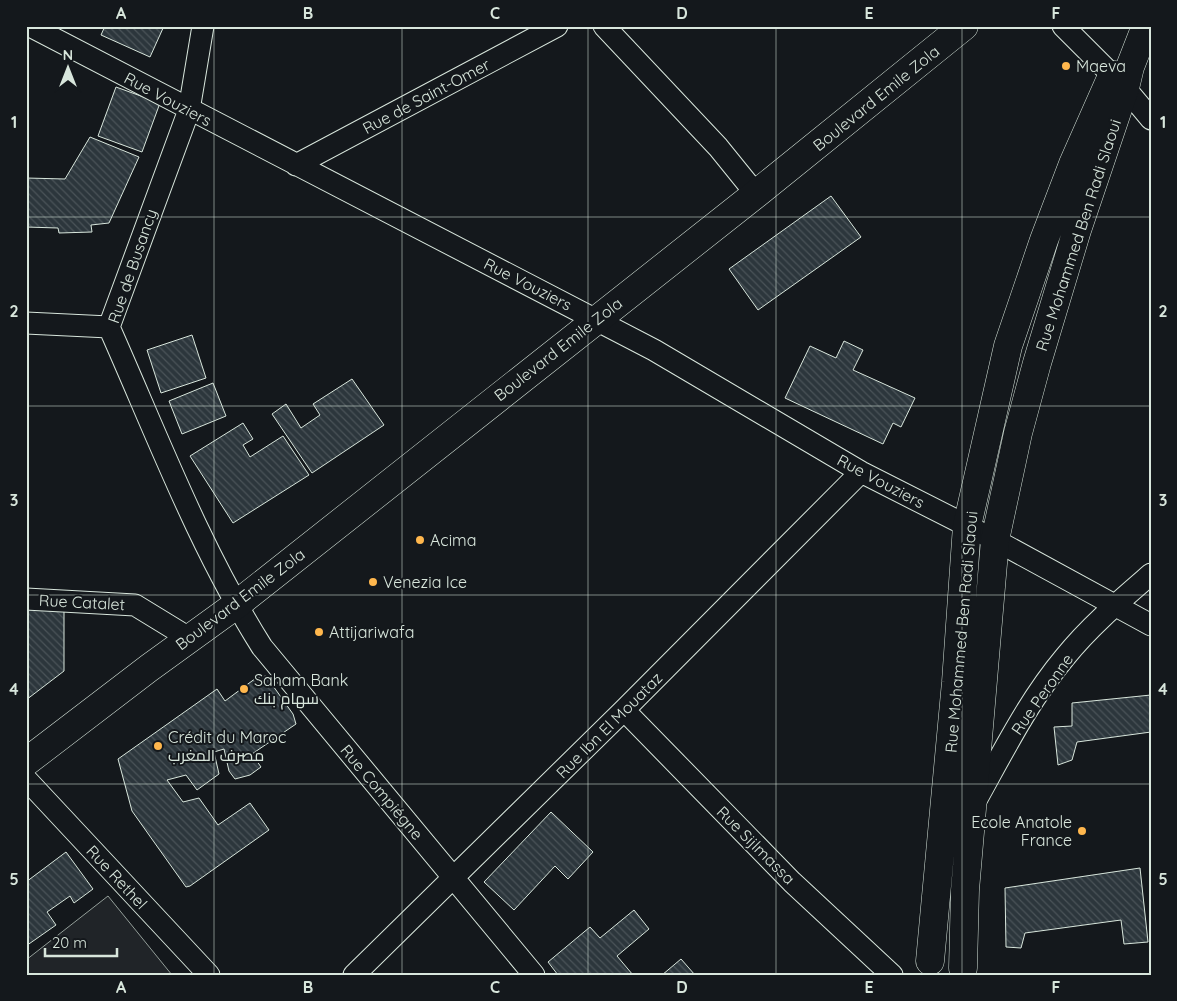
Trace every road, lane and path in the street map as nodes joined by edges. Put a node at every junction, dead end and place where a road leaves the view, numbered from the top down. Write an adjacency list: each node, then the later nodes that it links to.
1 (30, 26): 9 (street, Rue Vouziers)
2 (203, 26): 9 (street, Rue de Busancy)
3 (557, 26): 11 (street, Rue de Saint-Omer)
4 (604, 26): 12 (street)
5 (964, 26): 12 (street, Boulevard Emile Zola)
6 (1063, 26): 8 (street)
7 (1146, 26): 8 (street, Rue Mohammed Ben Radi Slaoui)
8 (1122, 77): 10 (street); 17 (street, Rue Mohammed Ben Radi Slaoui); 18 (street, Rue Mohammed Ben Radi Slaoui)
9 (189, 110): 11 (street, Rue Vouziers); 15 (street, Rue de Busancy)
10 (1151, 119)
11 (296, 165): 13 (street, Rue Vouziers)
12 (756, 194): 13 (street, Boulevard Emile Zola)
13 (595, 319): 16 (street, Rue Vouziers); 21 (street, Boulevard Emile Zola)
14 (26, 323): 15 (street)
15 (109, 327): 21 (street, Rue de Busancy)
16 (861, 472): 17 (street, Rue Vouziers); 25 (street, Rue Ibn El Mouataz)
17 (967, 526): 18 (street, Rue Vouziers); 30 (street, Rue Mohammed Ben Radi Slaoui)
18 (995, 540): 22 (street, Rue Vouziers); 28 (street, Rue Mohammed Ben Radi Slaoui)
19 (1151, 574): 22 (street, Rue Peronne)
20 (26, 599): 24 (street, Rue Catalet)
21 (236, 605): 24 (street, Boulevard Emile Zola); 29 (street, Rue Compiégne)
22 (1114, 606): 23 (street, Rue Vouziers); 28 (street, Rue Peronne)
23 (1151, 625)
24 (189, 638): 26 (street, Boulevard Emile Zola)
25 (624, 710): 29 (street, Rue Ibn El Mouataz); 35 (street, Rue Sijlmassa)
26 (26, 762)
27 (26, 779): 32 (street, Rue Rethel)
28 (973, 807): 31 (street, Rue Mohammed Ben Radi Slaoui)
29 (454, 878): 33 (street, Rue Ibn El Mouataz); 34 (street, Rue Compiégne)
30 (923, 968): 31 (street)
31 (966, 971)
32 (209, 975)
33 (354, 975)
34 (534, 975)
35 (892, 975)

